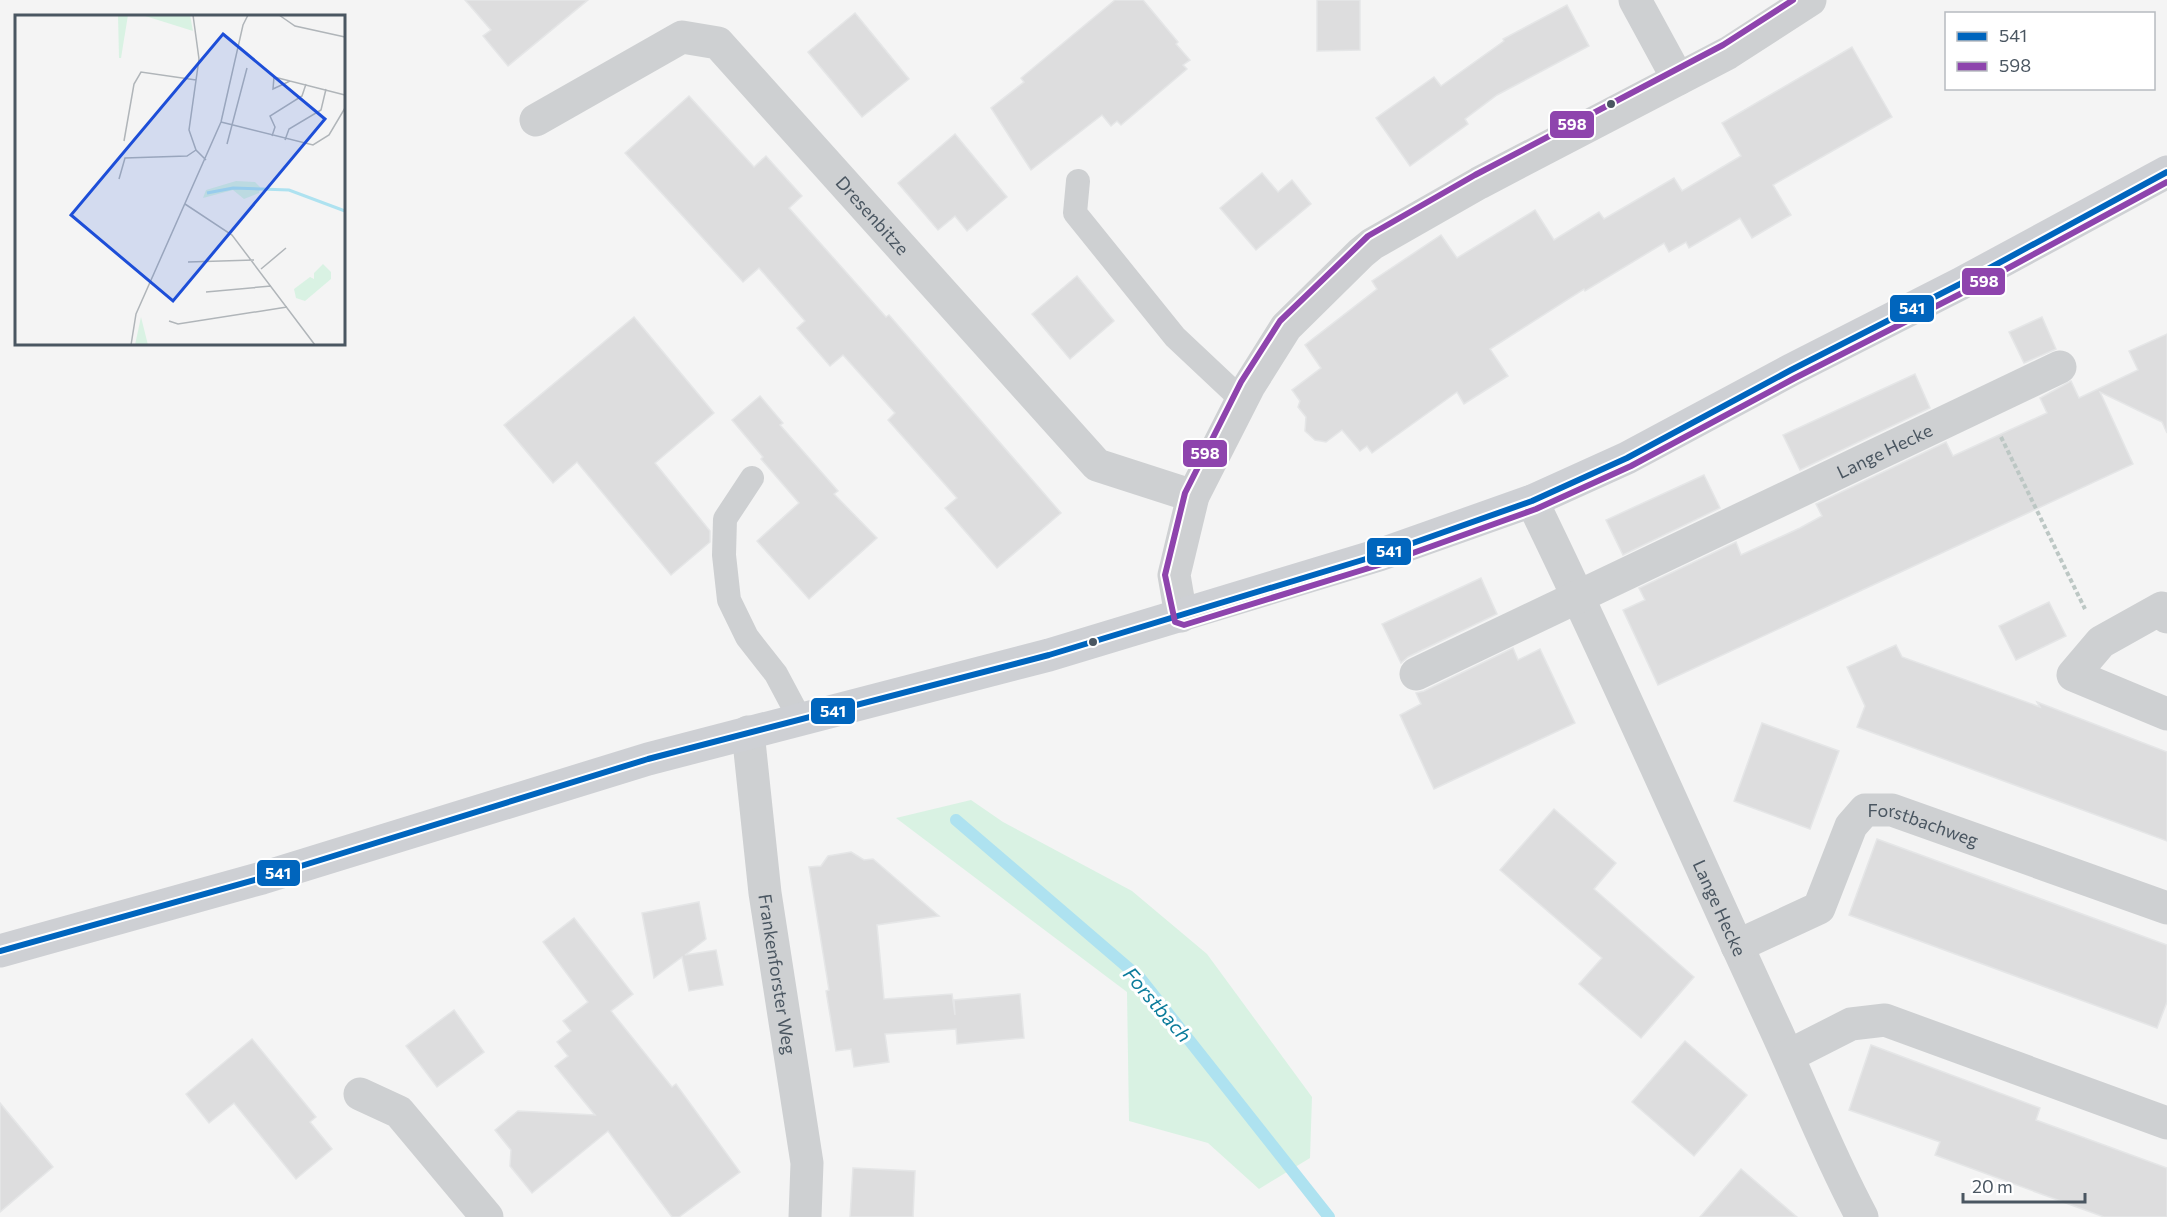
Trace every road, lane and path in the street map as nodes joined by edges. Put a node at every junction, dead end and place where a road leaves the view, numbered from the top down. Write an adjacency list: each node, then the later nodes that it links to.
1 (1635, 0): 3 (street)
2 (1810, 0): 3 (street)
3 (1678, 78): 8 (street)
4 (536, 120): 11 (street, Dresenbitze)
5 (2167, 172): 12 (main road)
6 (1078, 181): 8 (lane)
7 (2060, 367): 9 (street, Lange Hecke)
8 (1242, 400): 11 (street)
9 (1985, 405): 13 (street, Lange Hecke); 16 (path)
10 (752, 478): 19 (lane)
11 (1193, 496): 14 (street)
12 (1532, 501): 13 (street, Lange Hecke); 14 (main road)
13 (1579, 597): 17 (street, Lange Hecke); 22 (street, Lange Hecke)
14 (1180, 616): 19 (main road)
15 (2167, 617): 16 (street)
16 (2101, 642): 18 (street)
17 (1416, 674)
18 (2167, 714)
19 (800, 719): 20 (main road)
20 (748, 732): 23 (main road); 28 (street, Frankenforster Weg)
21 (2167, 908): 22 (street, Forstbachweg)
22 (1737, 946): 24 (street, Lange Hecke)
23 (0, 951)
24 (1788, 1056): 26 (street); 29 (street, Lange Hecke)
25 (360, 1094): 27 (street)
26 (2167, 1123)
27 (487, 1217)
28 (805, 1217)
29 (1862, 1217)

